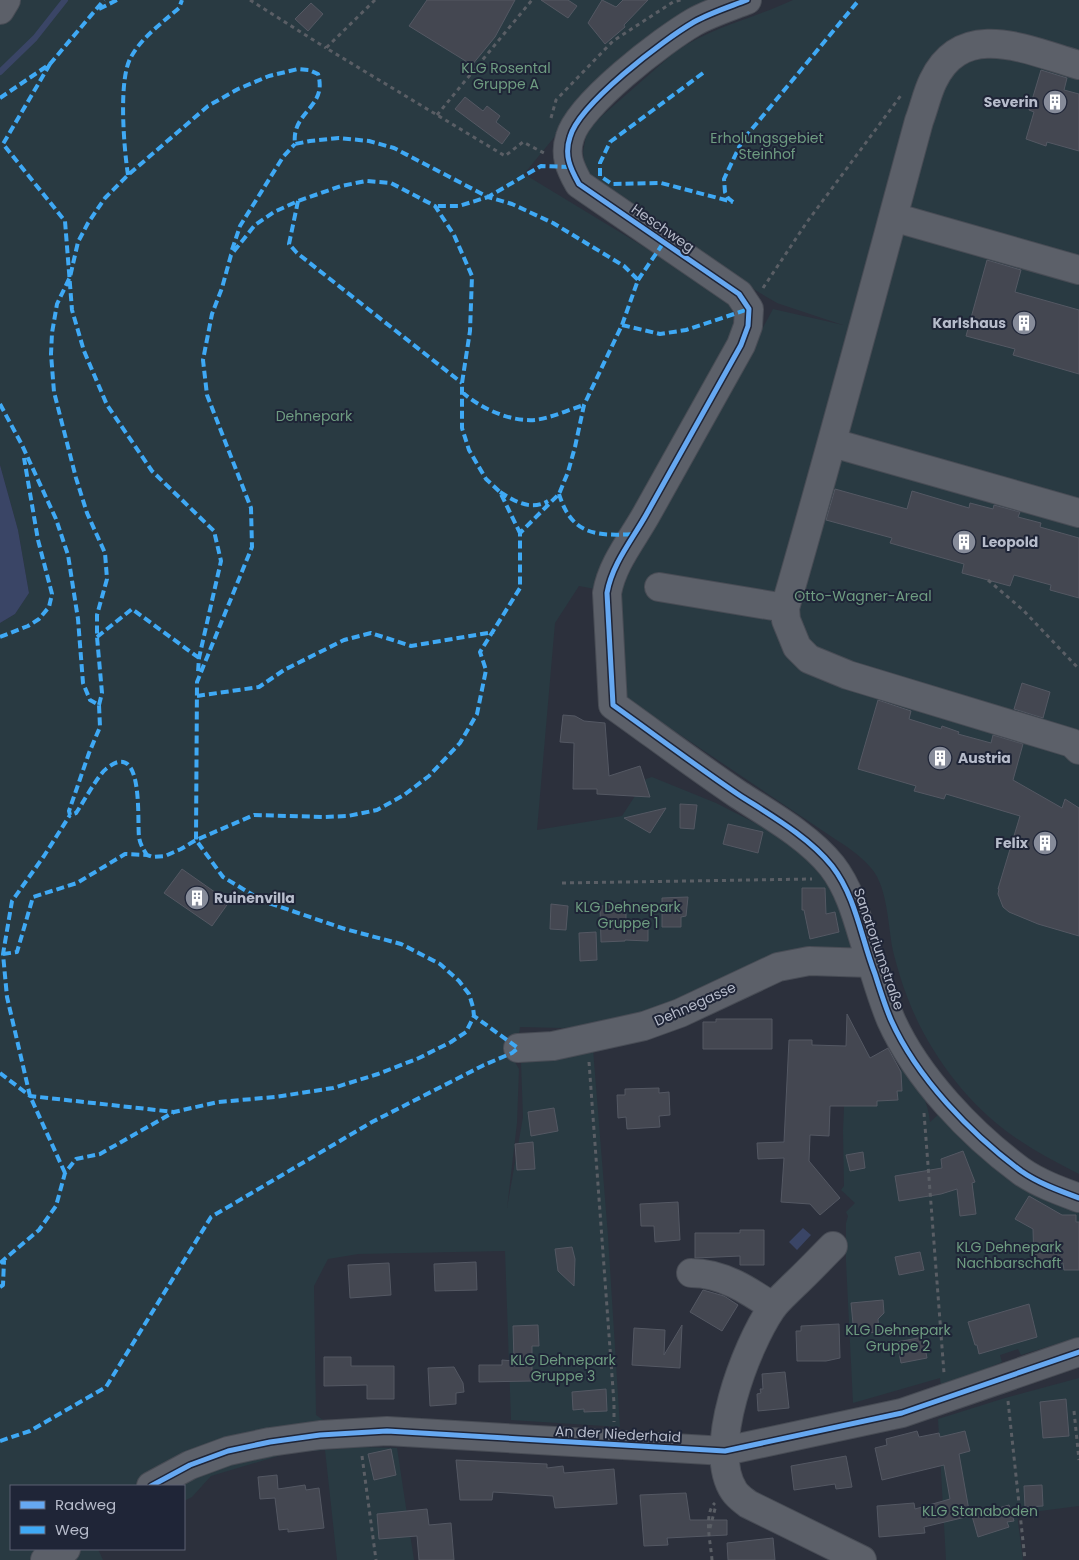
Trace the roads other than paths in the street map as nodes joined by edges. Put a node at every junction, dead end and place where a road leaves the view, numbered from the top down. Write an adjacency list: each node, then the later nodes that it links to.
1 (6, 0): 3 (street)
2 (747, 0): 9 (street, Heschweg)
3 (0, 10)
4 (1079, 65): 5 (street)
5 (893, 217): 6 (street); 7 (street)
6 (1079, 270)
7 (833, 443): 8 (street); 11 (street)
8 (1079, 513)
9 (635, 534): 13 (street, Sanatoriumstraße)
10 (658, 587): 11 (street)
11 (785, 608): 12 (street)
12 (1079, 750)
13 (870, 963): 14 (street, Dehnegasse); 15 (street, Sanatoriumstraße)
14 (518, 1048)
15 (1079, 1198)
16 (833, 1246): 18 (street)
17 (691, 1273): 18 (street)
18 (773, 1307): 20 (street)
19 (1079, 1352): 20 (street, An der Niederhaid)
20 (725, 1452): 21 (street, An der Niederhaid); 24 (street)
21 (154, 1485)
22 (64, 1550): 23 (street)
23 (45, 1560)
24 (862, 1560)

